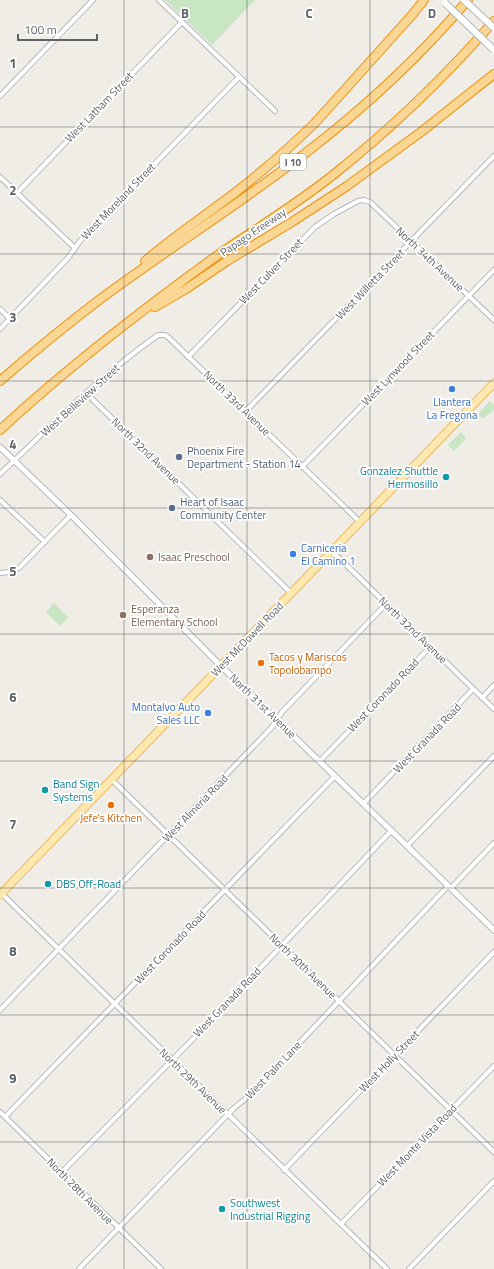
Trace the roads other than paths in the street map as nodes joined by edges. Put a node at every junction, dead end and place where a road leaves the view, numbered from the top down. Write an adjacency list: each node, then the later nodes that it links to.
1 (93, 0): 13 (street)
2 (159, 0): 8 (street)
3 (424, 0): 23 (highway)
4 (464, 0): 9 (main road, bridge)
5 (468, 0): 23 (highway, I 10)
6 (445, 3): 10 (main road, bridge)
7 (494, 21): 28 (highway, Papago Freeway)
8 (182, 22): 12 (street); 17 (street, West Latham Street)
9 (494, 28)
10 (494, 50)
11 (494, 74): 28 (highway)
12 (239, 77): 14 (street); 20 (street, West Moreland Street)
13 (0, 96)
14 (275, 111)
15 (494, 156): 19 (street, West Willetta Street)
16 (0, 177): 17 (street)
17 (16, 193): 20 (street)
18 (364, 200): 19 (street, North 34th Avenue); 30 (street, West Culver Street)
19 (411, 241): 22 (street, North 34th Avenue); 34 (street, West Willetta Street)
20 (74, 248): 25 (street, West Moreland Street)
21 (494, 270): 22 (street, West Lynwood Street)
22 (469, 296): 26 (street, North 34th Avenue); 38 (street, West Lynwood Street)
23 (98, 301): 31 (highway, I 10)
24 (0, 309): 25 (street)
25 (10, 319): 27 (street, West Moreland Street)
26 (494, 320)
27 (0, 329)
28 (118, 329): 35 (highway, Papago Freeway)
29 (165, 335): 30 (street, North 33rd Avenue); 33 (street, West Belleview Street)
30 (188, 357): 34 (street, North 33rd Avenue)
31 (0, 381)
32 (494, 383): 42 (main road, West McDowell Road)
33 (86, 393): 37 (street, West Belleview Street); 46 (street, North 32nd Avenue)
34 (245, 412): 38 (street, North 33rd Avenue)
35 (0, 430)
36 (0, 447): 37 (street, North 31st Avenue)
37 (14, 460): 39 (street, West Belleview Street); 41 (street, North 31st Avenue)
38 (302, 467): 42 (street, North 33rd Avenue)
39 (0, 474)
40 (0, 500): 43 (street)
41 (71, 515): 43 (street); 49 (street, North 31st Avenue)
42 (360, 522): 44 (main road, West McDowell Road)
43 (44, 542): 45 (street)
44 (332, 551): 46 (main road, West McDowell Road); 47 (street, North 32nd Avenue)
45 (0, 573)
46 (291, 593): 49 (main road, West McDowell Road)
47 (386, 604): 48 (street, North 32nd Avenue); 54 (street, West Almeria Road)
48 (430, 647): 51 (street, North 32nd Avenue); 56 (street, West Coronado Road)
49 (221, 666): 54 (street, North 31st Avenue); 58 (main road, West McDowell Road)
50 (494, 685): 52 (street)
51 (473, 689): 52 (street, North 32nd Avenue); 59 (street, West Granada Road)
52 (482, 698): 53 (street, North 32nd Avenue)
53 (494, 709)
54 (277, 720): 56 (street, North 31st Avenue); 61 (street, West Almeria Road)
55 (494, 756): 63 (street)
56 (320, 761): 57 (street, North 31st Avenue)
57 (335, 776): 59 (street, North 31st Avenue); 65 (street, West Coronado Road)
58 (111, 779): 61 (street, North 30th Avenue); 66 (main road, West McDowell Road)
59 (364, 804): 60 (street, North 31st Avenue)
60 (392, 830): 63 (street, North 31st Avenue); 68 (street, West Granada Road)
61 (169, 835): 65 (street, North 30th Avenue); 69 (street, West Almeria Road)
62 (494, 843): 64 (street, West Palm Lane)
63 (407, 846): 64 (street, North 31st Avenue)
64 (449, 887): 67 (street, North 31st Avenue); 71 (street, West Palm Lane)
65 (225, 890): 68 (street, North 30th Avenue); 72 (street, West Coronado Road)
66 (0, 893): 69 (street, North 29th Avenue)
67 (494, 930)
68 (282, 945): 71 (street, North 30th Avenue); 75 (street, West Granada Road)
69 (58, 949): 72 (street, North 29th Avenue); 73 (street, West Almeria Road)
70 (494, 952): 74 (street, West Holly Street)
71 (338, 1001): 74 (street, North 30th Avenue); 79 (street, West Palm Lane)
72 (115, 1004): 75 (street, North 29th Avenue); 80 (street, West Coronado Road)
73 (0, 1010)
74 (394, 1055): 77 (street, North 30th Avenue); 82 (street, West Holly Street)
75 (171, 1059): 79 (street, North 29th Avenue); 83 (street, West Granada Road)
76 (494, 1066): 77 (street, West Monte Vista Road)
77 (451, 1110): 81 (street, North 30th Avenue); 85 (street, West Monte Vista Road)
78 (0, 1112): 80 (street, North 28th Avenue)
79 (228, 1114): 82 (street, North 29th Avenue); 86 (street, West Palm Lane)
80 (5, 1117): 83 (street, North 28th Avenue)
81 (494, 1152)
82 (284, 1170): 85 (street, North 29th Avenue)
83 (62, 1172): 86 (street, North 28th Avenue)
84 (494, 1181): 90 (street)
85 (341, 1224): 89 (street, North 29th Avenue)
86 (118, 1228): 87 (street, West Palm Lane); 88 (street, North 28th Avenue)
87 (79, 1269)
88 (161, 1269)
89 (387, 1269)
90 (409, 1269)

